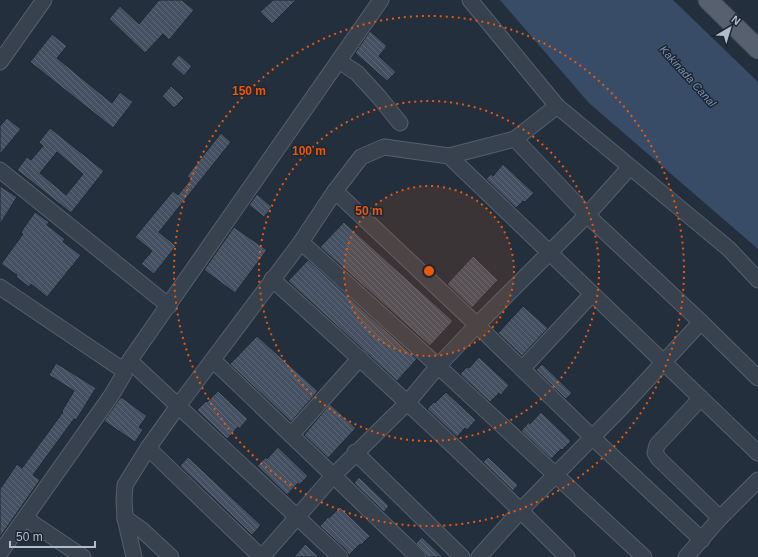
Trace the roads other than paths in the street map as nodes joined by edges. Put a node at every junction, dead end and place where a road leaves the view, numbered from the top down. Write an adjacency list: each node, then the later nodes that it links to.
1 (44, 0): 7 (street)
2 (381, 0): 6 (street)
3 (470, 0): 8 (street)
4 (708, 0): 5 (main road)
5 (758, 49)
6 (339, 61): 9 (street); 22 (street)
7 (0, 62)
8 (557, 106): 10 (street); 12 (street)
9 (400, 123)
10 (515, 139): 11 (street); 15 (street)
11 (448, 156): 14 (street); 17 (street)
12 (630, 167): 15 (street); 19 (street)
13 (0, 170): 22 (street)
14 (335, 191): 16 (street); 24 (street)
15 (587, 215): 17 (street); 23 (street)
16 (301, 242): 18 (street); 29 (street)
17 (549, 252): 21 (street); 24 (street)
18 (272, 279): 25 (street); 26 (street)
19 (758, 280)
20 (0, 287): 28 (street)
21 (592, 294): 27 (street); 30 (street)
22 (169, 306): 28 (street)
23 (701, 322): 27 (street); 31 (street)
24 (477, 325): 29 (street); 30 (street)
25 (360, 358): 33 (street); 35 (street)
26 (213, 360): 34 (street); 35 (street)
27 (663, 362): 32 (street); 36 (street)
28 (127, 366): 34 (street); 45 (street)
29 (438, 366): 33 (street); 40 (street)
30 (522, 369): 36 (street)
31 (758, 378)
32 (701, 398): 39 (street); 47 (street)
33 (408, 402): 38 (street); 43 (street)
34 (178, 406): 37 (street); 44 (street)
35 (291, 436): 41 (street)
36 (593, 438): 40 (street); 48 (street)
37 (148, 448): 46 (street); 53 (street)
38 (355, 452): 41 (street); 56 (street)
39 (758, 453)
40 (556, 474): 43 (street); 59 (street)
41 (333, 476): 44 (street); 55 (street)
42 (758, 480): 47 (street)
43 (521, 510): 57 (street); 58 (street)
44 (298, 517): 53 (street); 54 (street)
45 (25, 518): 49 (street); 50 (street)
46 (125, 518): 51 (street); 52 (street)
47 (720, 518): 48 (street)
48 (702, 540): 60 (street)
49 (0, 554)
50 (83, 557)
51 (134, 557)
52 (171, 557)
53 (261, 557)
54 (340, 557)
55 (418, 557)
56 (462, 557)
57 (479, 557)
58 (567, 557)
59 (644, 557)
60 (686, 557)

